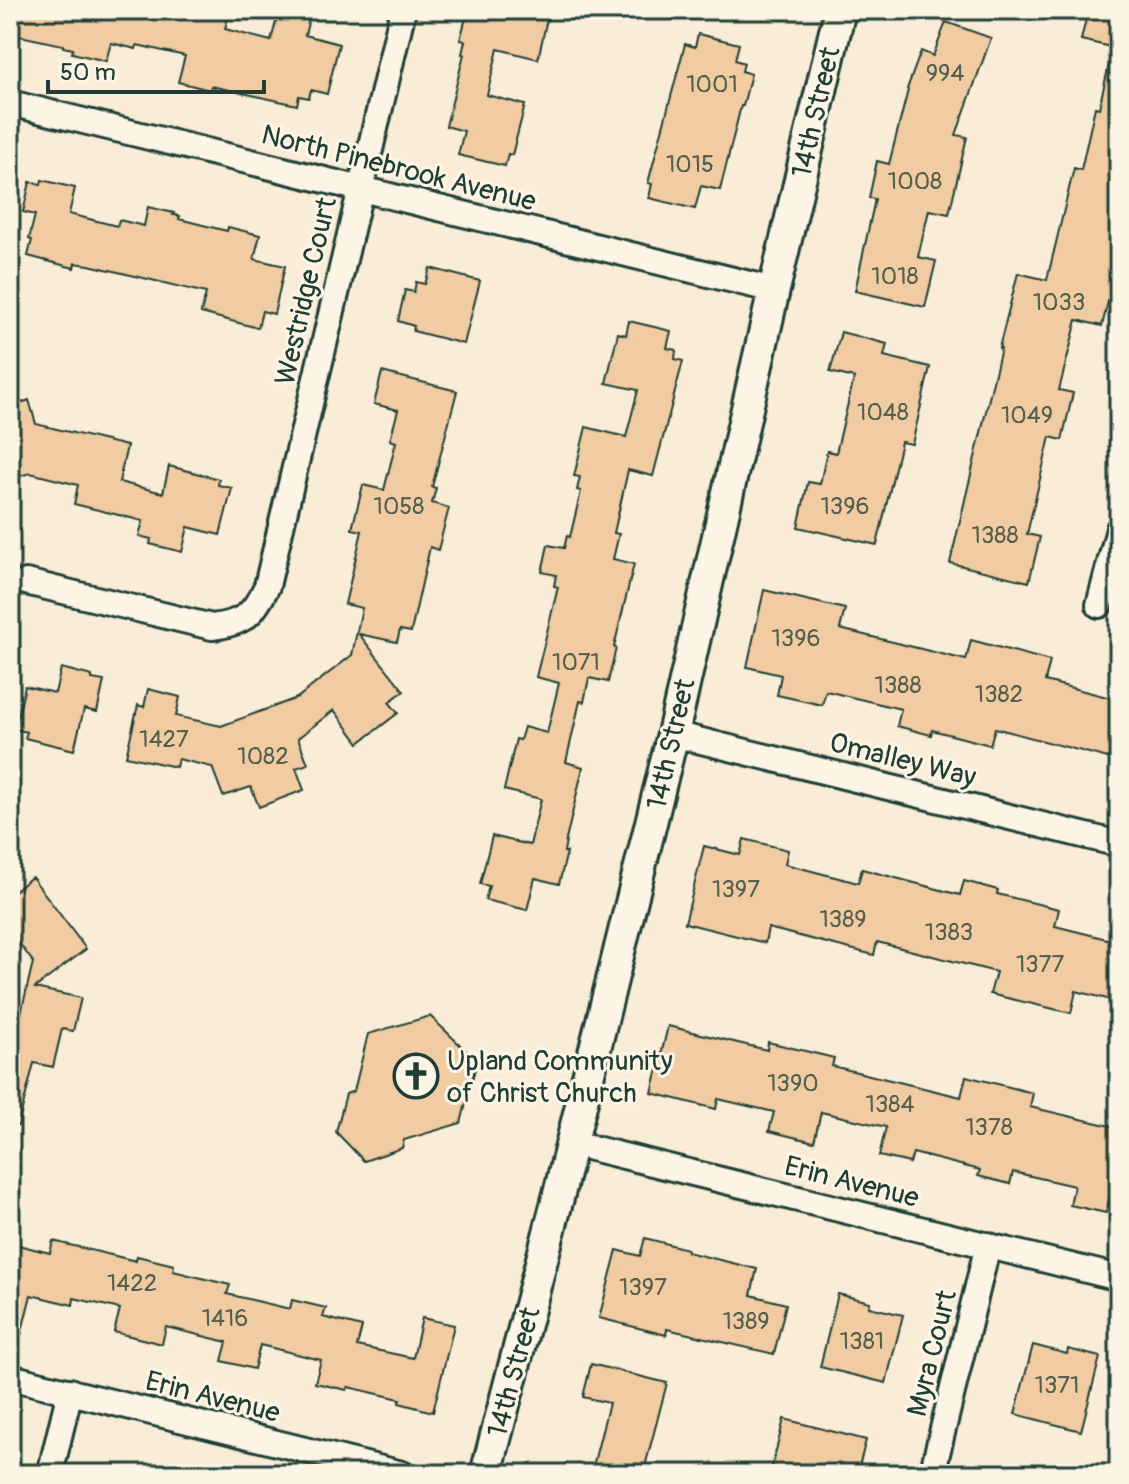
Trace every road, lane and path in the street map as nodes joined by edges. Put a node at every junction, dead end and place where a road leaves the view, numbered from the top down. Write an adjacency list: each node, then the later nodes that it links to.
1 (403, 10): 4 (street, Westridge Court)
2 (840, 10): 5 (street, 14th Street)
3 (10, 103): 4 (street, North Pinebrook Avenue)
4 (359, 189): 5 (street, North Pinebrook Avenue); 7 (street, Westridge Court)
5 (774, 290): 9 (street, 14th Street)
6 (1119, 529): 8 (street)
7 (26, 582)
8 (1099, 605)
9 (673, 734): 10 (street, Omalley Way); 11 (street, 14th Street)
10 (1119, 844)
11 (571, 1143): 12 (street, Erin Avenue); 18 (street, 14th Street)
12 (988, 1245): 13 (street, Erin Avenue); 19 (street, Myra Court)
13 (1119, 1278)
14 (10, 1377): 15 (street, Erin Avenue)
15 (70, 1391): 16 (street); 17 (street, Erin Avenue)
16 (50, 1474)
17 (402, 1474)
18 (486, 1474)
19 (932, 1474)

